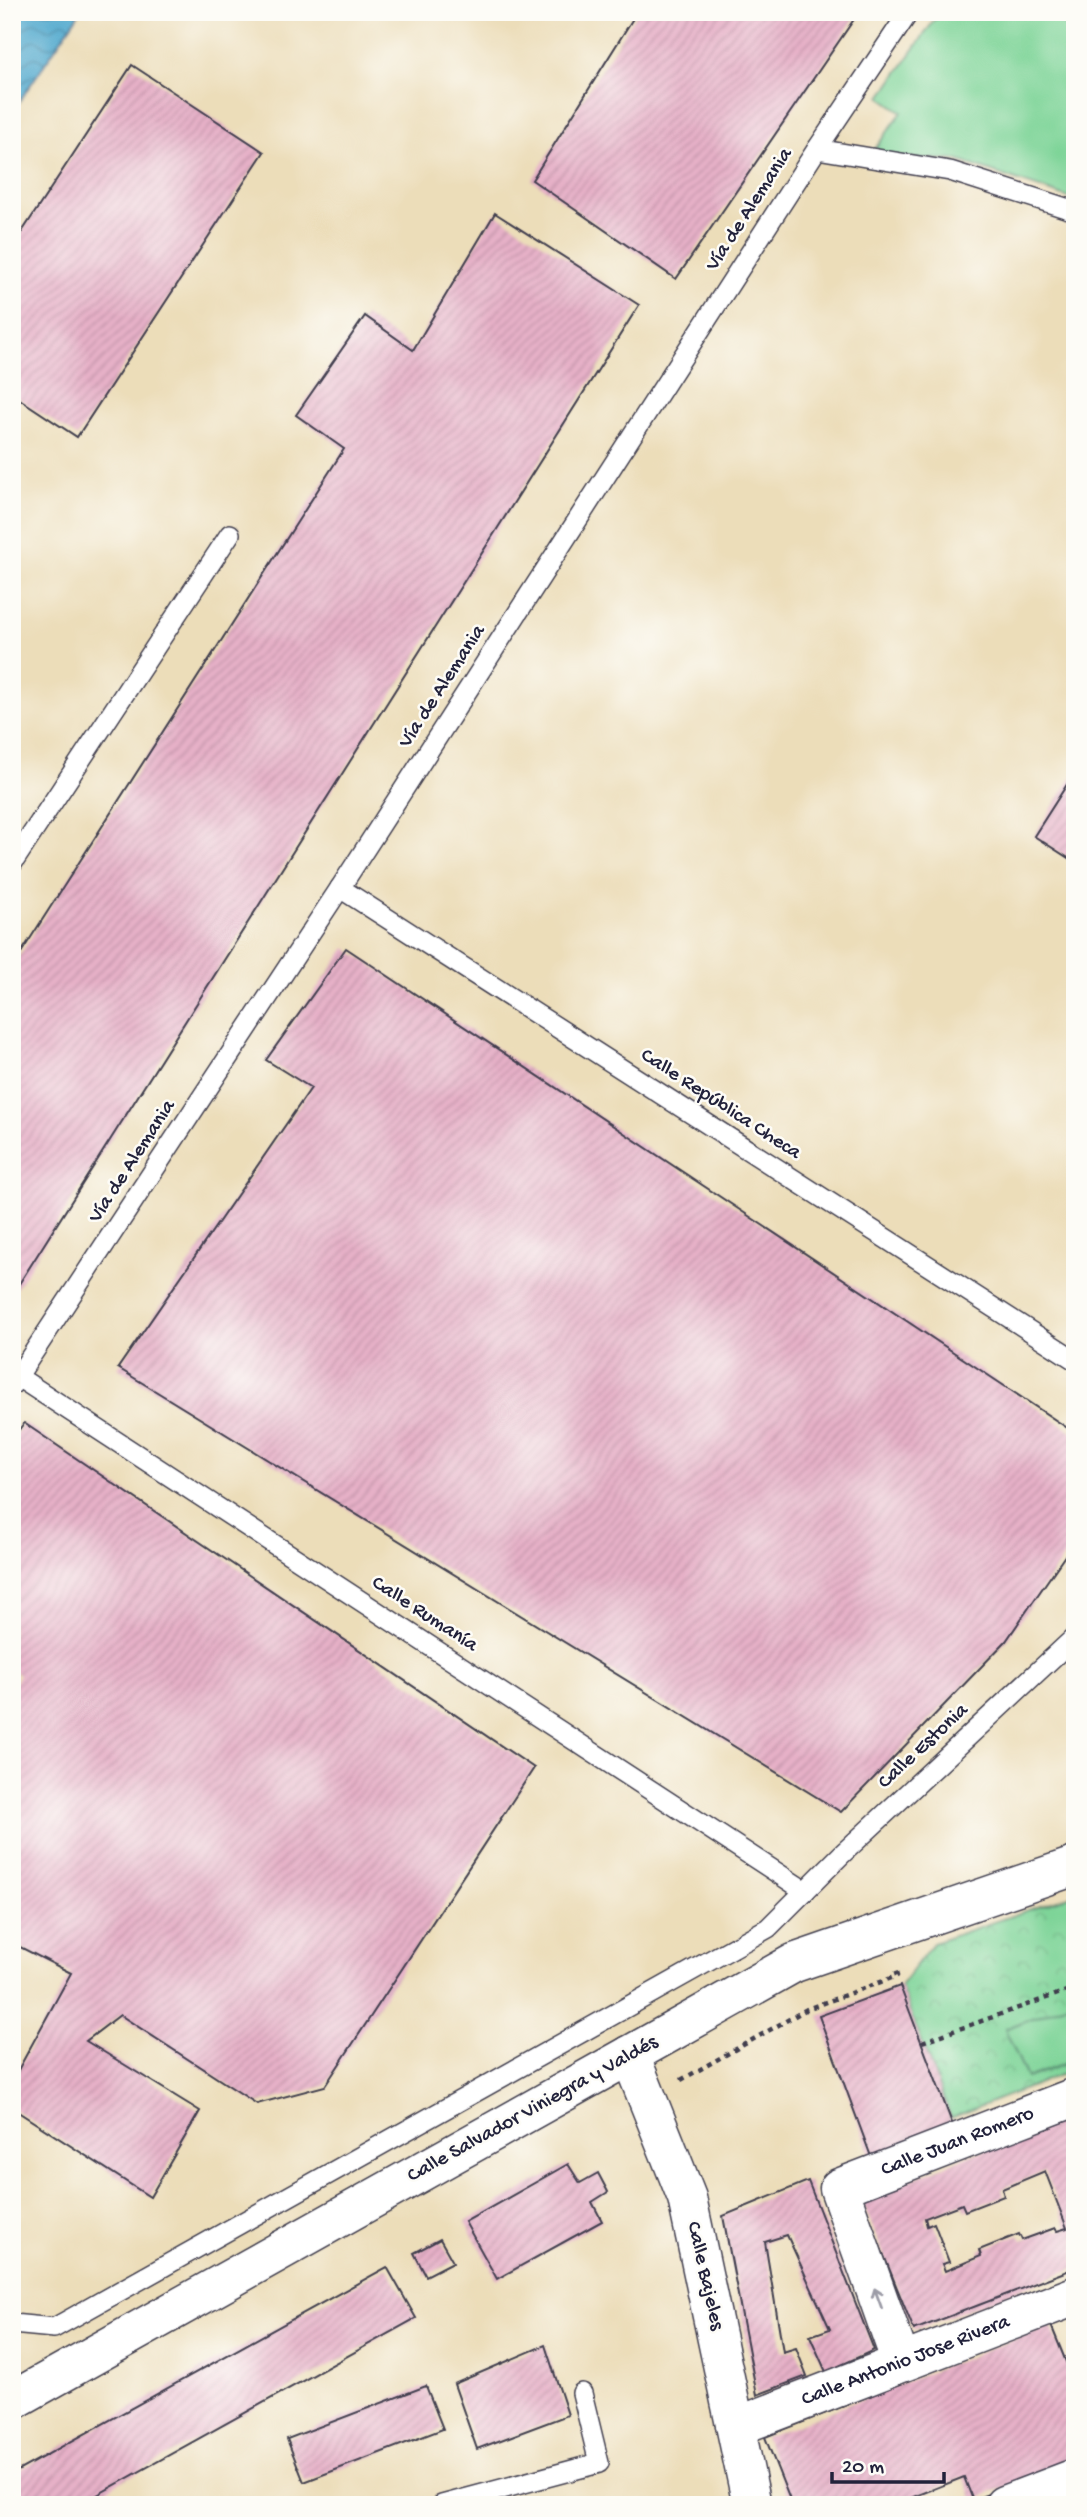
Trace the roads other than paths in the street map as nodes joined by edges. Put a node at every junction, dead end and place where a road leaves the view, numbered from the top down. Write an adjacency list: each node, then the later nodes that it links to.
1 (909, 12): 2 (lane, Vía de Alemania)
2 (817, 149): 3 (lane); 6 (lane, Vía de Alemania)
3 (1075, 211)
4 (230, 534): 5 (lane)
5 (12, 864)
6 (340, 888): 7 (lane, Calle República Checa); 8 (lane, Vía de Alemania)
7 (1075, 1360)
8 (15, 1381): 11 (lane, Calle Rumanía)
9 (1075, 1637): 11 (lane, Calle Estonia)
10 (1075, 1866): 12 (street, Calle Salvador Viniegra y Valdés)
11 (805, 1891): 15 (lane, Calle Estonia)
12 (630, 2055): 18 (street, Calle Salvador Viniegra y Valdés); 19 (street, Calle Bajeles)
13 (1075, 2097): 16 (street, Calle Juan Romero, one-way to 13)
14 (1072, 2305): 16 (street, Calle Antonio Jose Rivera)
15 (12, 2324)
16 (901, 2362): 19 (street, Calle Antonio Jose Rivera)
17 (582, 2393): 21 (lane)
18 (12, 2402)
19 (738, 2426): 22 (street, Calle Bajeles)
20 (1075, 2478): 23 (street)
21 (442, 2505)
22 (752, 2505)
23 (1004, 2505)

